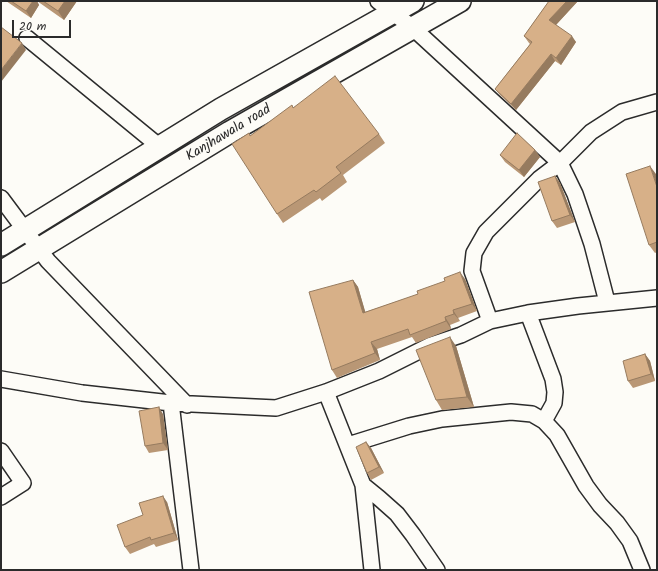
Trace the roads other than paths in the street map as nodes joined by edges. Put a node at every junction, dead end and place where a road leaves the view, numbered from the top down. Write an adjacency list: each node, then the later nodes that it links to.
1 (413, 1): 3 (main road, Kanjhawala road)
2 (460, 1): 4 (main road, Kanjhawala road)
3 (386, 7): 4 (street); 7 (main road, Kanjhawala road)
4 (413, 28): 8 (street); 12 (main road, Kanjhawala road)
5 (27, 38): 7 (street)
6 (657, 102): 8 (street)
7 (160, 147): 10 (main road, Kanjhawala road)
8 (560, 163): 15 (street); 17 (street)
9 (1, 198): 10 (street)
10 (25, 230): 11 (main road, Kanjhawala road); 12 (street)
11 (1, 245)
12 (39, 250): 13 (main road, Kanjhawala road); 21 (street)
13 (1, 272)
14 (657, 298): 15 (street)
15 (607, 302): 16 (street)
16 (528, 313): 17 (street); 22 (street)
17 (490, 321): 19 (street)
18 (1, 379): 20 (street)
19 (326, 392): 21 (street); 23 (street)
20 (171, 403): 21 (street); 27 (street)
21 (187, 405)
22 (544, 421): 23 (street); 30 (street)
23 (348, 445): 25 (street)
24 (1, 451): 26 (street)
25 (363, 485): 28 (street); 29 (street)
26 (1, 497)
27 (191, 570)
28 (372, 570)
29 (437, 570)
30 (642, 570)

